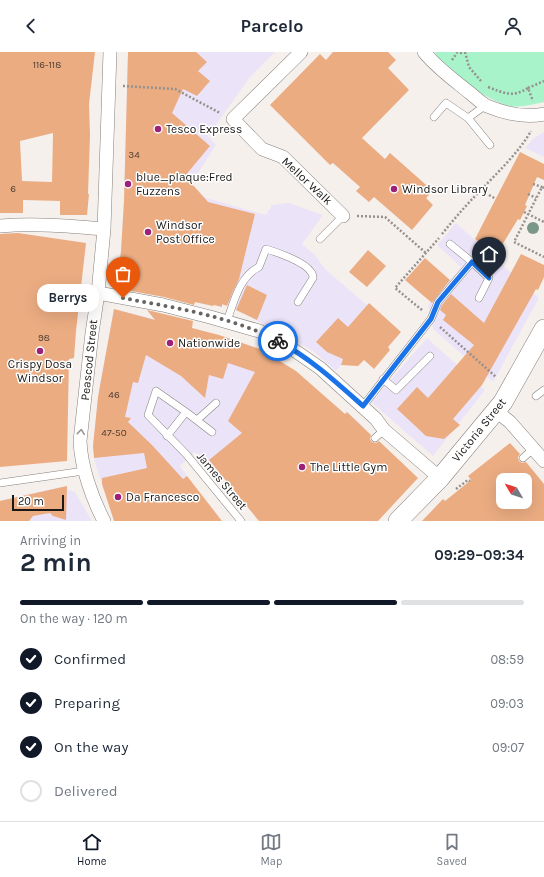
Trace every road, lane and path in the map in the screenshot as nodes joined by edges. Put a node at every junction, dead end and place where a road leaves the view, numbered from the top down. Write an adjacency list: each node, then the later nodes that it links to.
1 (110, 52): 8 (street, Peascod Street)
2 (301, 52): 15 (street)
3 (424, 52): 11 (street)
4 (465, 52): 5 (path); 7 (path)
5 (456, 54)
6 (544, 81): 10 (path)
7 (482, 82)
8 (109, 85): 15 (path); 28 (street, Peascod Street)
9 (486, 87): 10 (path)
10 (528, 88): 12 (path)
11 (486, 105): 12 (street); 14 (lane)
12 (542, 114): 25 (path)
13 (434, 117): 14 (lane)
14 (468, 118): 16 (lane)
15 (233, 119): 25 (street, Mellor Walk)
16 (490, 146)
17 (533, 184): 18 (path)
18 (543, 188): 22 (path)
19 (528, 194): 22 (path)
20 (489, 195): 21 (path)
21 (496, 198)
22 (536, 198): 24 (path)
23 (524, 212): 24 (path)
24 (528, 214): 26 (path); 31 (path)
25 (343, 216): 29 (lane)
26 (544, 222)
27 (0, 226): 28 (street)
28 (104, 229): 33 (street, Peascod Street)
29 (320, 239)
30 (450, 244): 32 (lane)
31 (544, 257)
32 (472, 262): 34 (lane); 39 (lane)
33 (98, 293): 36 (street); 52 (street, Peascod Street, one-way to 33)
34 (479, 298)
35 (298, 302): 36 (lane)
36 (227, 321): 43 (street)
37 (544, 329): 44 (street, Victoria Street)
38 (430, 356): 39 (lane)
39 (383, 379): 43 (lane)
40 (544, 390): 41 (lane)
41 (536, 396)
42 (216, 403): 46 (lane)
43 (363, 406): 53 (street)
44 (496, 411): 49 (street); 53 (street, Victoria Street)
45 (186, 412): 46 (lane); 48 (lane); 48 (lane, James Street)
46 (197, 420): 47 (lane)
47 (212, 432)
48 (168, 436): 56 (lane, James Street)
49 (533, 449): 50 (lane); 51 (street)
50 (523, 458)
51 (544, 461)
52 (84, 471): 54 (lane); 55 (street, Peascod Street)
53 (440, 478): 57 (street, Victoria Street)
54 (0, 483)
55 (104, 521)
56 (241, 521)
57 (398, 521)

